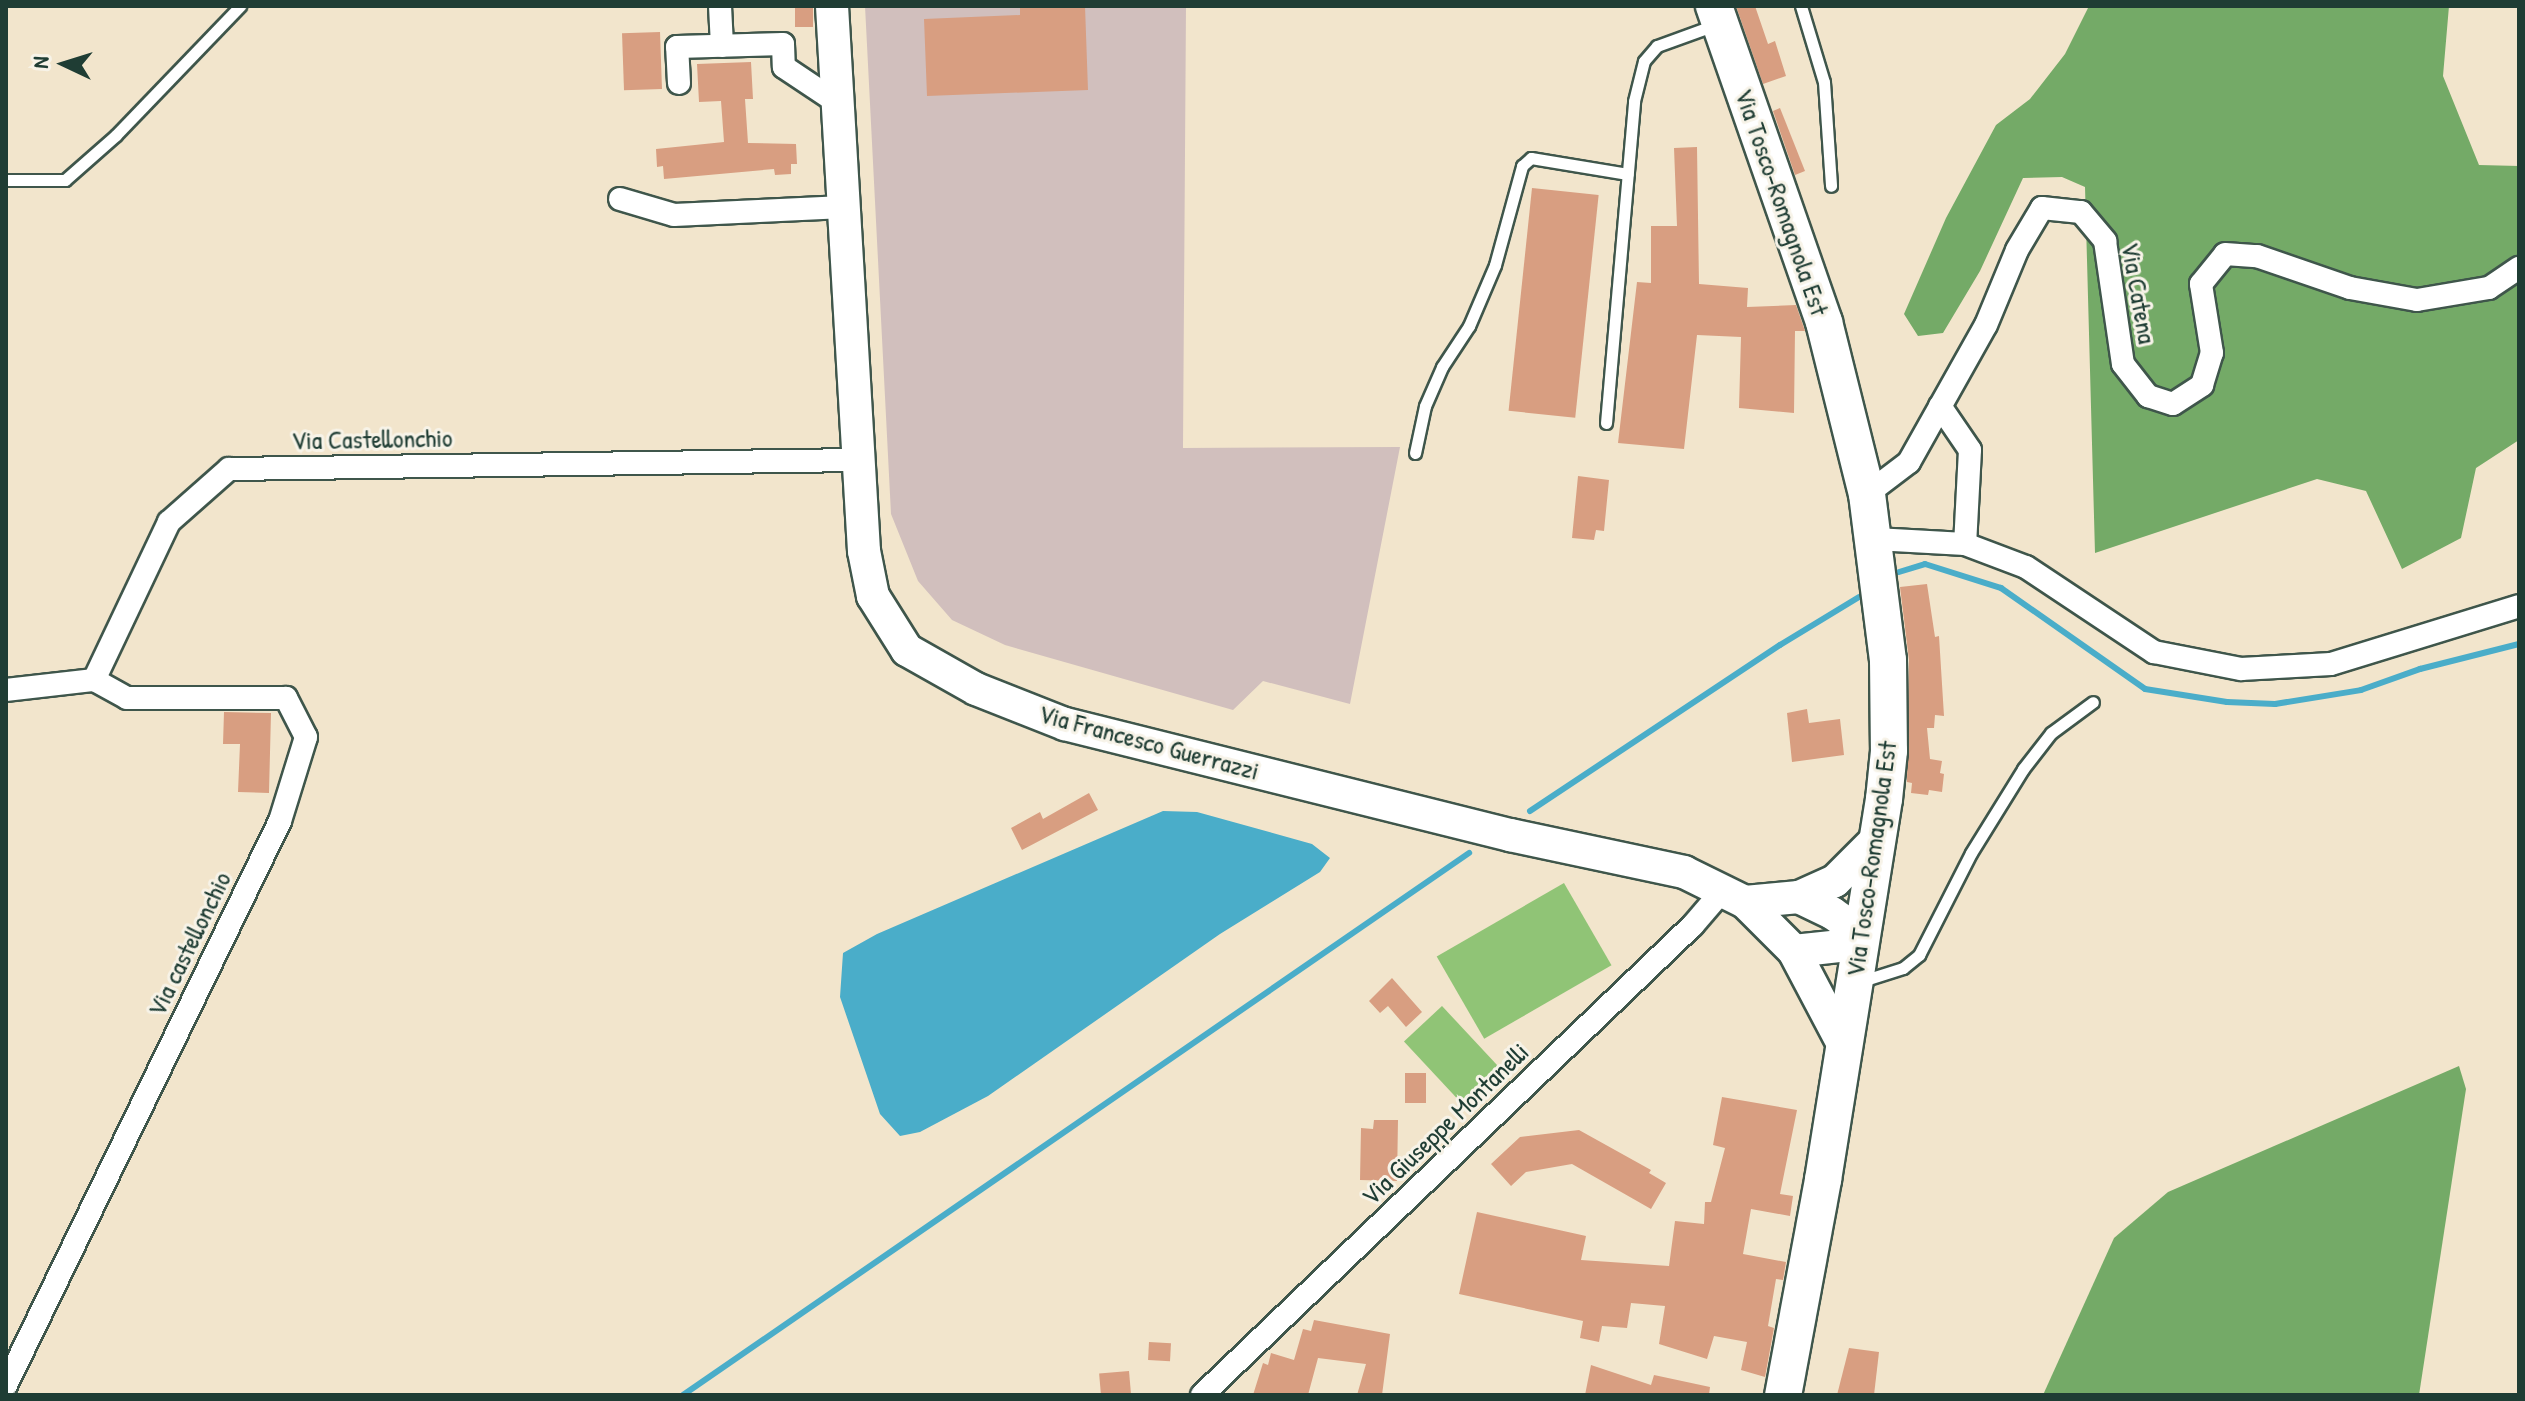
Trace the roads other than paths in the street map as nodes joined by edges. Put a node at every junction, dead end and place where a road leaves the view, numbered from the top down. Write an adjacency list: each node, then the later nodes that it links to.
1 (240, 6): 10 (lane)
2 (720, 6): 6 (street)
3 (832, 6): 8 (main road, Via Francesco Guerrazzi)
4 (1801, 6): 11 (lane)
5 (1717, 15): 9 (lane); 19 (main road, Via Tosco-Romagnola Est)
6 (722, 46): 7 (street); 8 (street)
7 (679, 83)
8 (838, 103): 13 (main road, Via Francesco Guerrazzi)
9 (1628, 174): 16 (lane); 17 (lane)
10 (6, 180)
11 (1831, 186)
12 (620, 199): 13 (street)
13 (844, 207): 18 (main road, Via Francesco Guerrazzi)
14 (2519, 268): 15 (street, Via Catena)
15 (1940, 406): 19 (street, Via Catena); 21 (street)
16 (1606, 423)
17 (1415, 453)
18 (860, 460): 23 (street, Via Castellonchio); 27 (main road, Via Francesco Guerrazzi)
19 (1867, 494): 20 (main road, Via Tosco-Romagnola Est)
20 (1875, 539): 21 (street); 26 (main road, Via Tosco-Romagnola Est)
21 (1965, 544): 22 (street)
22 (2519, 606)
23 (94, 680): 24 (street); 33 (street, Via castellonchio)
24 (6, 690)
25 (2093, 702): 31 (lane)
26 (1877, 839): 28 (main road); 29 (main road, Via Tosco-Romagnola Est)
27 (1734, 896): 28 (main road); 30 (main road, Via Francesco Guerrazzi); 34 (street, Via Giuseppe Montanelli)
28 (1799, 897): 29 (main road)
29 (1861, 936): 30 (main road); 31 (main road, Via Tosco-Romagnola Est)
30 (1794, 951): 32 (main road, Via Francesco Guerrazzi)
31 (1853, 984): 32 (main road, Via Tosco-Romagnola Est)
32 (1843, 1044): 35 (main road, Via Tosco-Romagnola Est)
33 (6, 1385)
34 (1202, 1395)
35 (1783, 1395)

